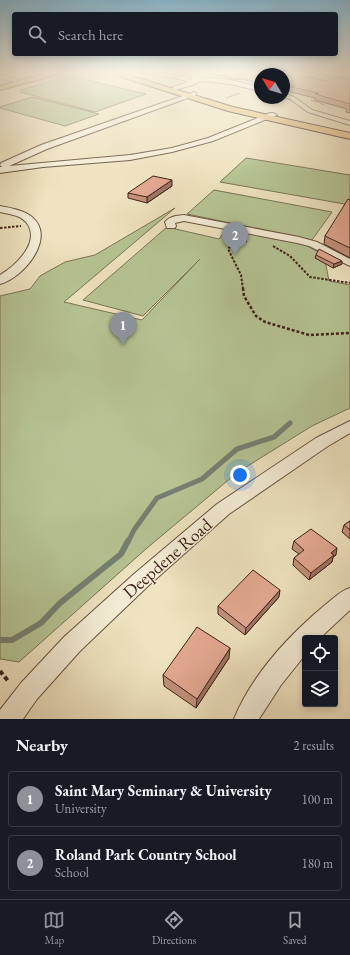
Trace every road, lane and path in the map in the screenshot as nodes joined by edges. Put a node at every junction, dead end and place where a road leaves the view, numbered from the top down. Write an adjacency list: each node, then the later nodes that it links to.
1 (158, 107): 8 (street)
2 (233, 107): 4 (main road)
3 (304, 107): 5 (street)
4 (269, 116): 6 (main road); 7 (main road); 8 (street)
5 (350, 124)
6 (350, 131)
7 (350, 136)
8 (0, 169)
9 (0, 209): 16 (street)
10 (25, 225): 12 (path)
11 (171, 226): 15 (street)
12 (0, 228)
13 (254, 242): 18 (path)
14 (267, 244): 17 (path)
15 (350, 263)
16 (0, 280)
17 (350, 283)
18 (350, 333)
19 (350, 426): 25 (street, Deepdene Road)
20 (350, 598): 21 (street)
21 (308, 635)
22 (302, 641): 26 (street)
23 (0, 671): 24 (path)
24 (8, 681)
25 (9, 719)
26 (246, 719)

